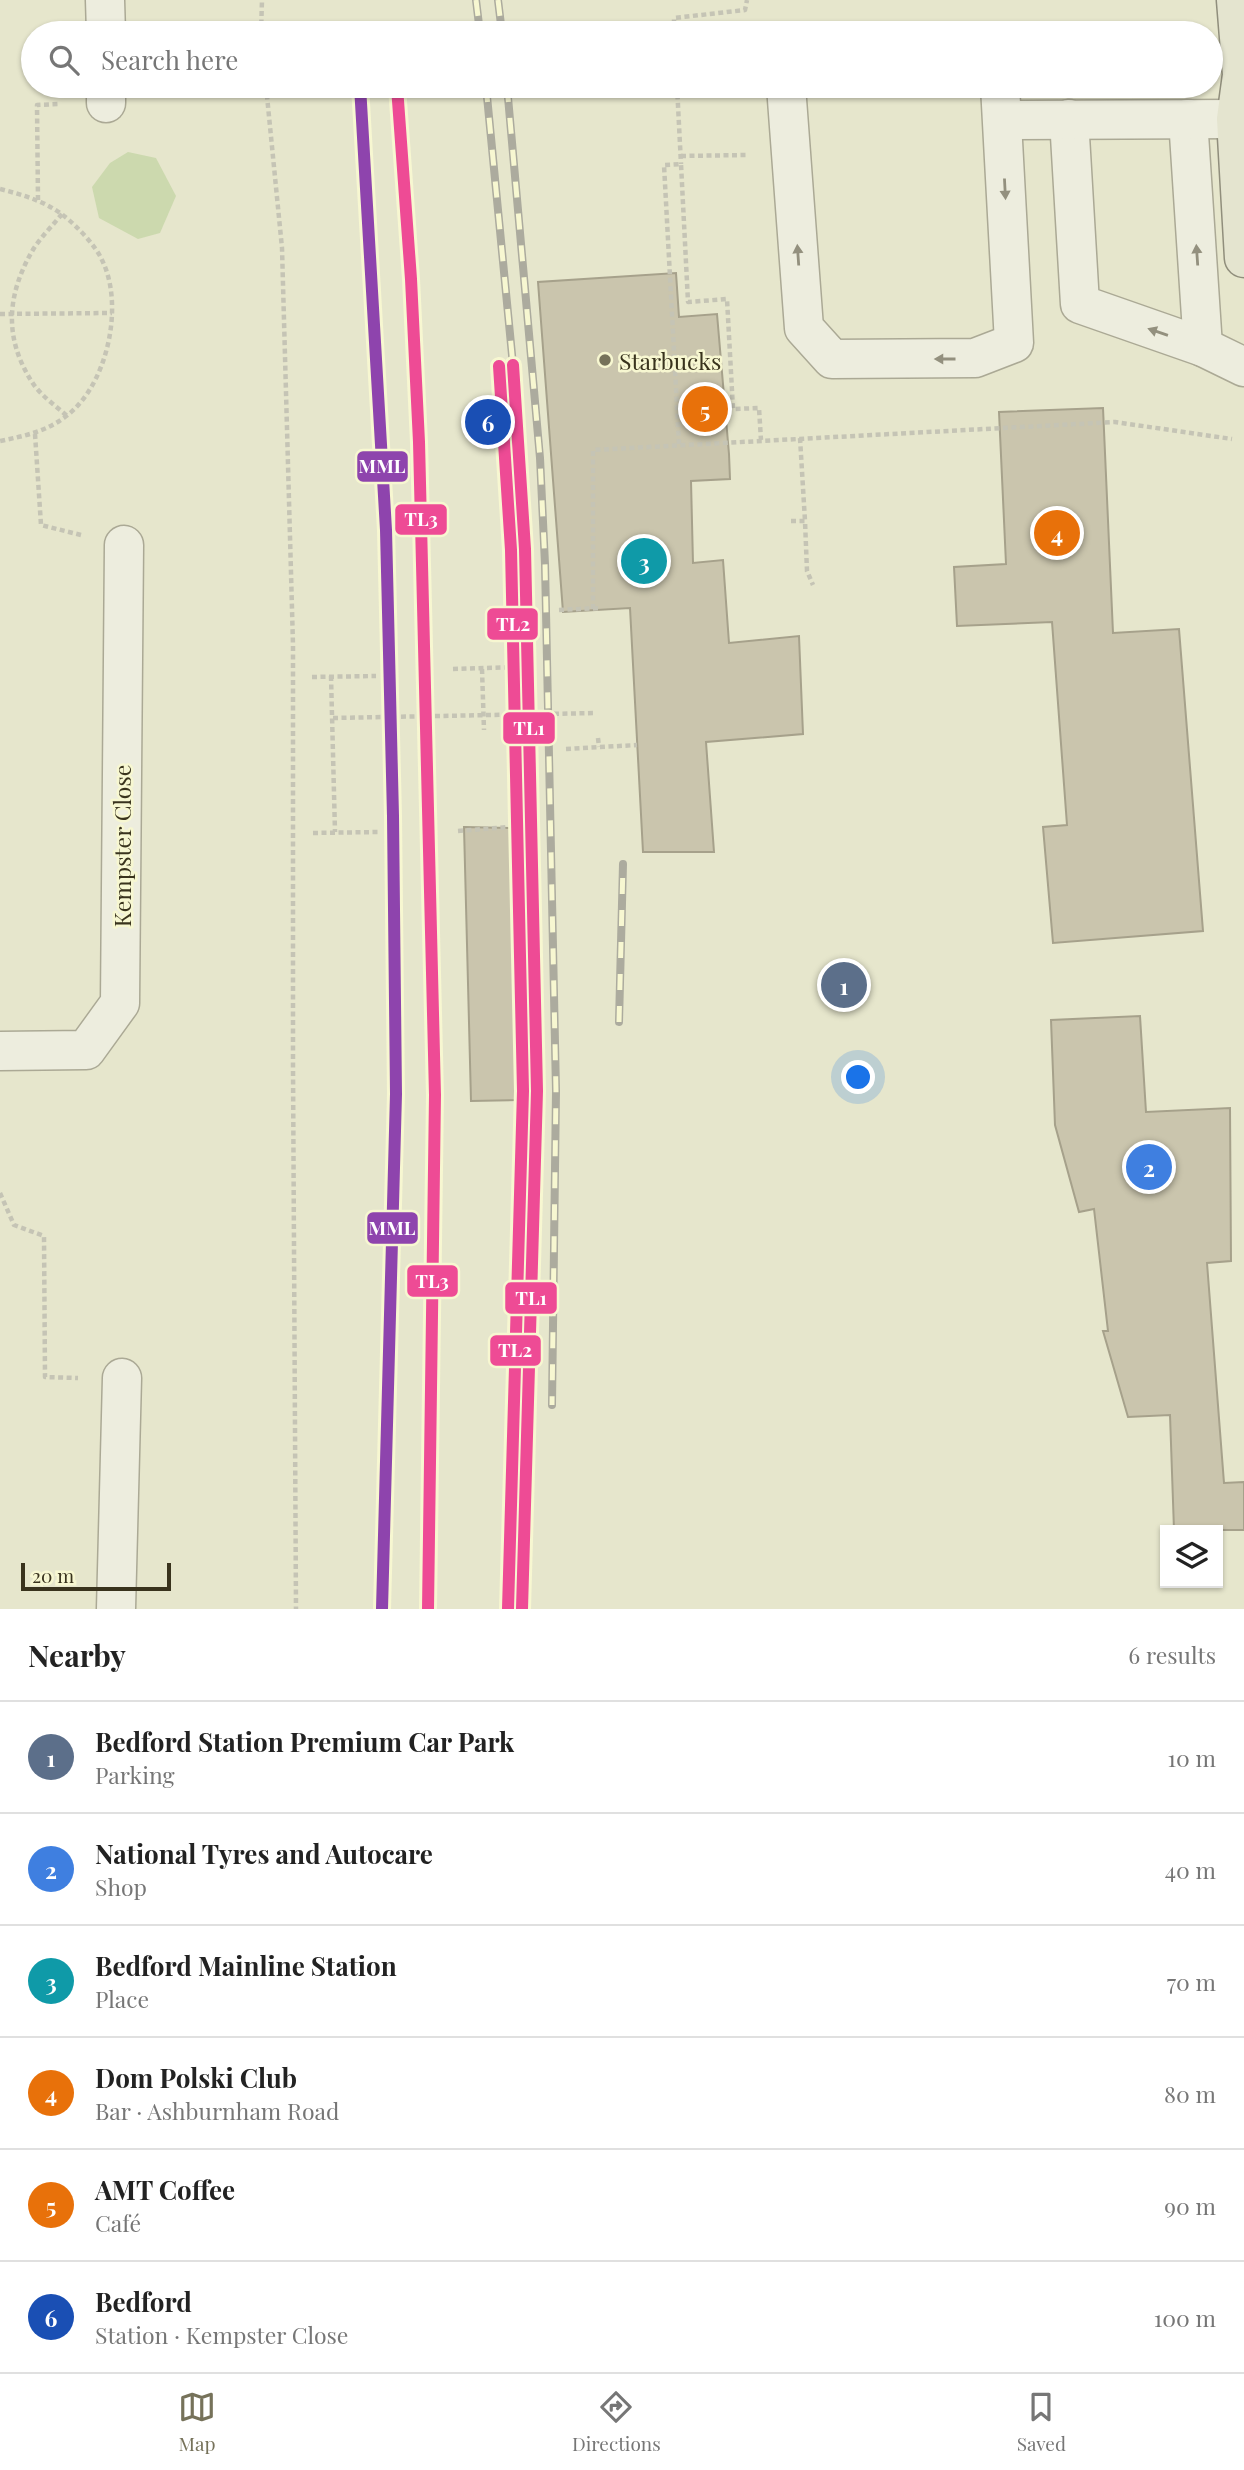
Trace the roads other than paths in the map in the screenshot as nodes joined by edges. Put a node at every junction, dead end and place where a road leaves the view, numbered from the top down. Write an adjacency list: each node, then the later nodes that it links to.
1 (106, 0): 3 (street)
2 (1236, 0): 4 (main road)
3 (106, 21)
4 (1243, 75): 9 (main road)
5 (787, 98): 6 (street, one-way to 5)
6 (1002, 103): 7 (street)
7 (1069, 119): 8 (street); 11 (street, one-way to 7)
8 (1188, 119): 9 (street); 11 (street, one-way to 8)
9 (1236, 119): 10 (main road)
10 (1244, 258)
11 (1203, 347): 12 (street)
12 (1244, 367)
13 (124, 545): 14 (street, Kempster Close)
14 (0, 1051)
15 (122, 1378): 16 (street)
16 (116, 1609)

